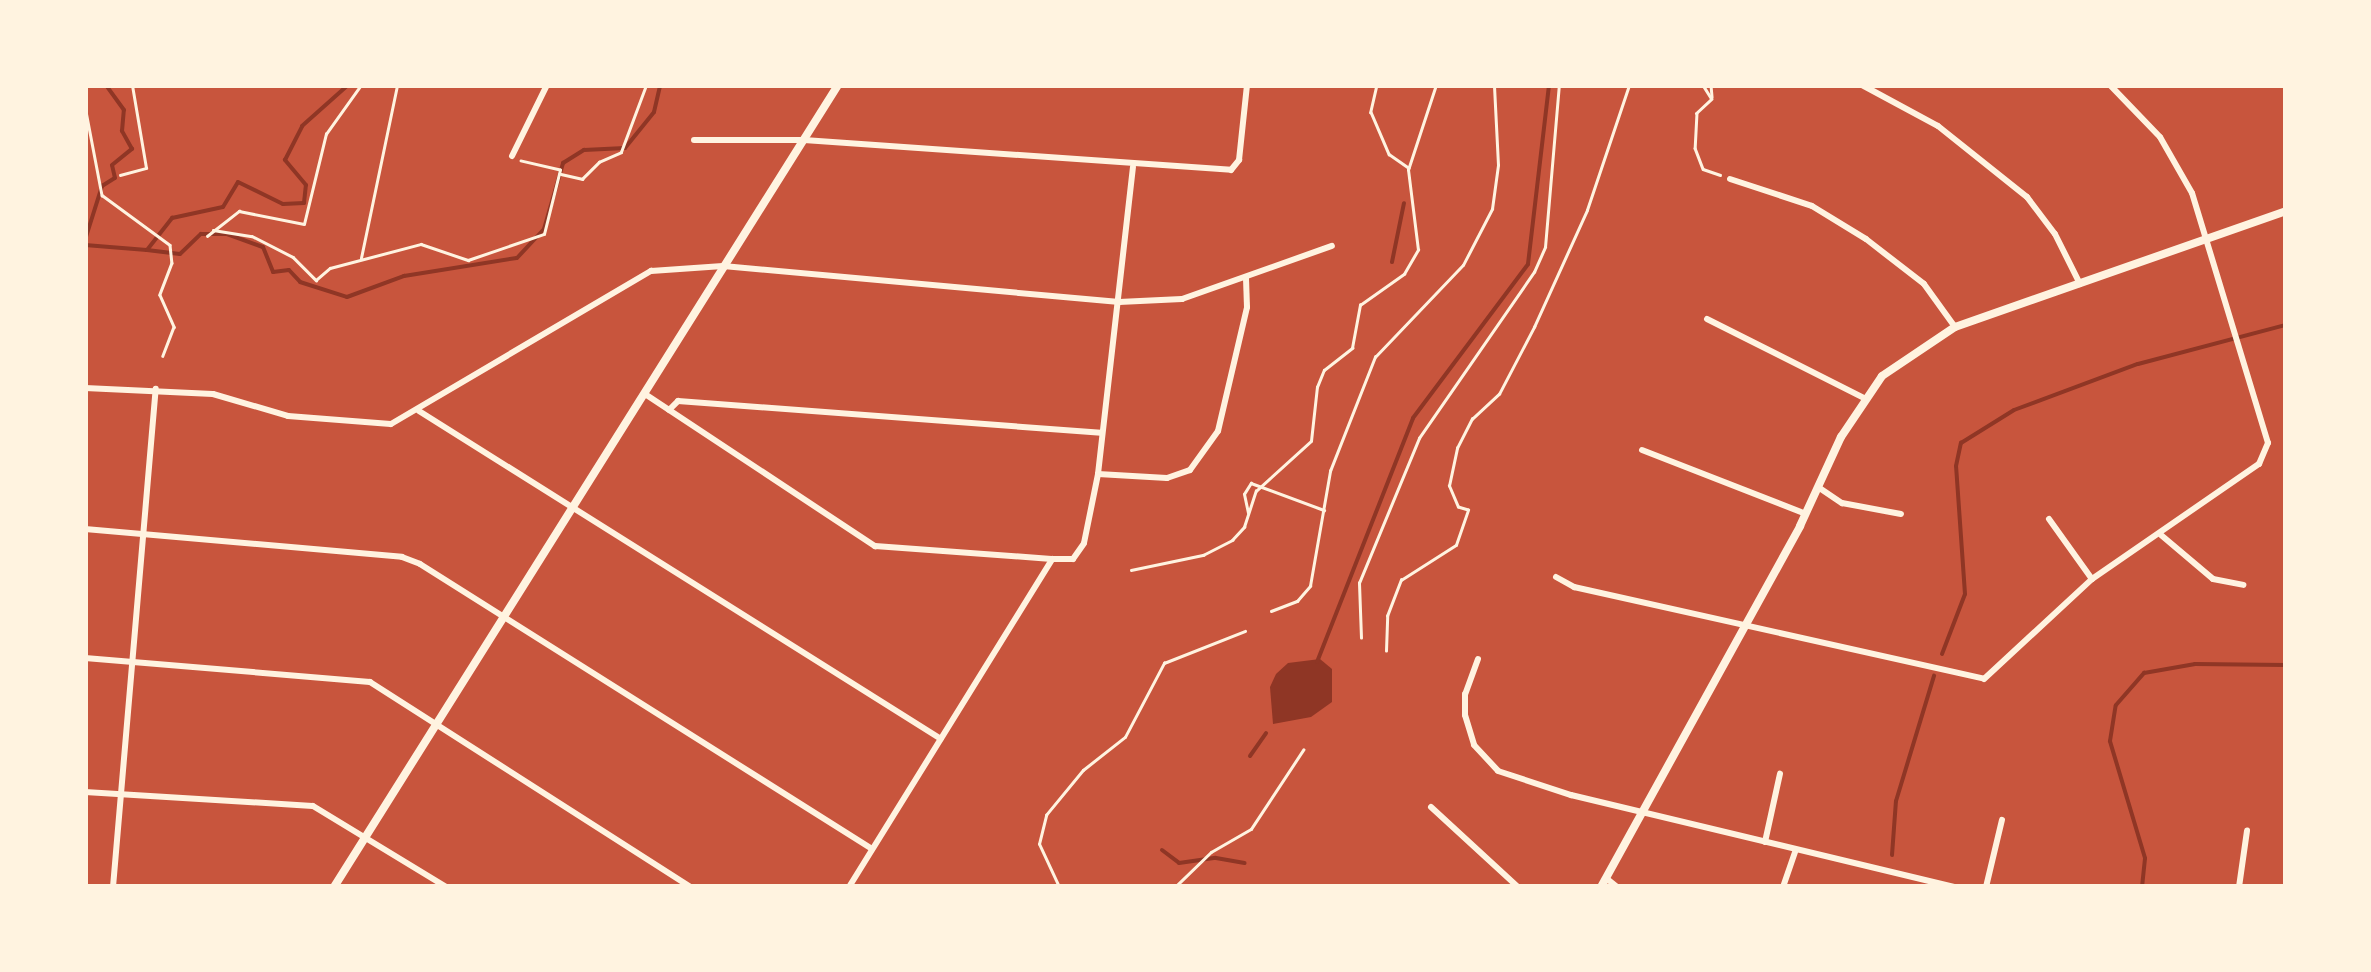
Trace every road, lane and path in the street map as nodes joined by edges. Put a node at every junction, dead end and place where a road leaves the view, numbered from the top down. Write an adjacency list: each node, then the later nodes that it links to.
1 (132, 85): 24 (path)
2 (361, 85): 28 (path)
3 (397, 85): 32 (path)
4 (547, 85): 21 (street)
5 (646, 85): 25 (path)
6 (838, 85): 20 (street)
7 (1247, 85): 22 (street)
8 (1377, 85): 23 (path)
9 (1436, 85): 23 (path)
10 (1494, 85): 52 (path)
11 (1560, 85): 69 (path)
12 (1630, 85): 70 (path)
13 (1702, 85): 17 (path)
14 (1711, 85): 17 (path)
15 (1862, 85): 35 (street)
16 (2110, 85): 30 (street)
17 (1712, 99): 26 (path)
18 (85, 106): 39 (path)
19 (694, 140): 20 (street)
20 (804, 140): 22 (street); 33 (street)
21 (512, 156): 25 (path)
22 (1133, 167): 36 (street)
23 (1409, 168): 49 (path)
24 (120, 174)
25 (559, 174): 32 (path)
26 (1730, 179): 38 (street)
27 (2286, 211): 30 (street)
28 (214, 230): 29 (path); 32 (path)
29 (207, 236)
30 (2207, 240): 35 (street); 59 (street)
31 (1332, 246): 34 (street)
32 (361, 259)
33 (723, 266): 36 (street); 42 (street); 45 (street)
34 (1246, 278): 36 (street); 48 (street)
35 (2080, 284): 38 (street)
36 (1119, 302): 46 (street)
37 (1707, 319): 43 (street)
38 (1955, 327): 43 (street)
39 (163, 356)
40 (85, 388): 41 (street)
41 (156, 389): 45 (street); 58 (street)
42 (645, 394): 44 (street); 51 (street)
43 (1864, 398): 50 (street)
44 (669, 410): 46 (street); 60 (street)
45 (420, 411): 51 (street)
46 (1101, 432): 48 (street)
47 (1642, 450): 53 (street)
48 (1098, 474): 60 (street)
49 (1262, 486): 52 (path); 56 (path); 56 (path)
50 (1818, 487): 53 (street); 54 (street)
51 (575, 504): 66 (street); 75 (street)
52 (1324, 510): 65 (path)
53 (1806, 514): 67 (street)
54 (1901, 514)
55 (2049, 518): 63 (street)
56 (1248, 520): 61 (path)
57 (85, 529): 58 (street)
58 (144, 534): 66 (street); 73 (street)
59 (2161, 535): 63 (street); 64 (street)
60 (1052, 559): 75 (street)
61 (1131, 570)
62 (1556, 576): 67 (street)
63 (2092, 580): 67 (street)
64 (2243, 585)
65 (1271, 611)
66 (504, 615): 74 (street); 86 (street)
67 (1746, 626): 81 (street)
68 (1245, 631): 94 (path)
69 (1361, 638)
70 (1386, 651)
71 (85, 658): 73 (street)
72 (1478, 659): 81 (street)
73 (131, 663): 74 (street); 79 (street)
74 (436, 723): 84 (street); 92 (street)
75 (941, 740): 86 (street)
76 (1303, 750): 95 (path)
77 (1780, 774): 85 (street)
78 (85, 792): 79 (street)
79 (121, 795): 84 (street); 89 (street)
80 (1431, 807): 96 (street)
81 (1642, 812): 85 (street); 88 (street)
82 (2002, 820): 100 (street)
83 (2247, 832): 101 (street)
84 (367, 835): 90 (street); 91 (street)
85 (1765, 842): 87 (street)
86 (872, 849): 93 (street)
87 (1796, 850): 98 (street); 99 (street)
88 (1604, 882): 97 (street)
89 (114, 887)
90 (334, 887)
91 (446, 887)
92 (690, 887)
93 (849, 887)
94 (1060, 887)
95 (1175, 887)
96 (1518, 887)
97 (1616, 887)
98 (1783, 887)
99 (1954, 887)
100 (1986, 887)
101 (2239, 887)

